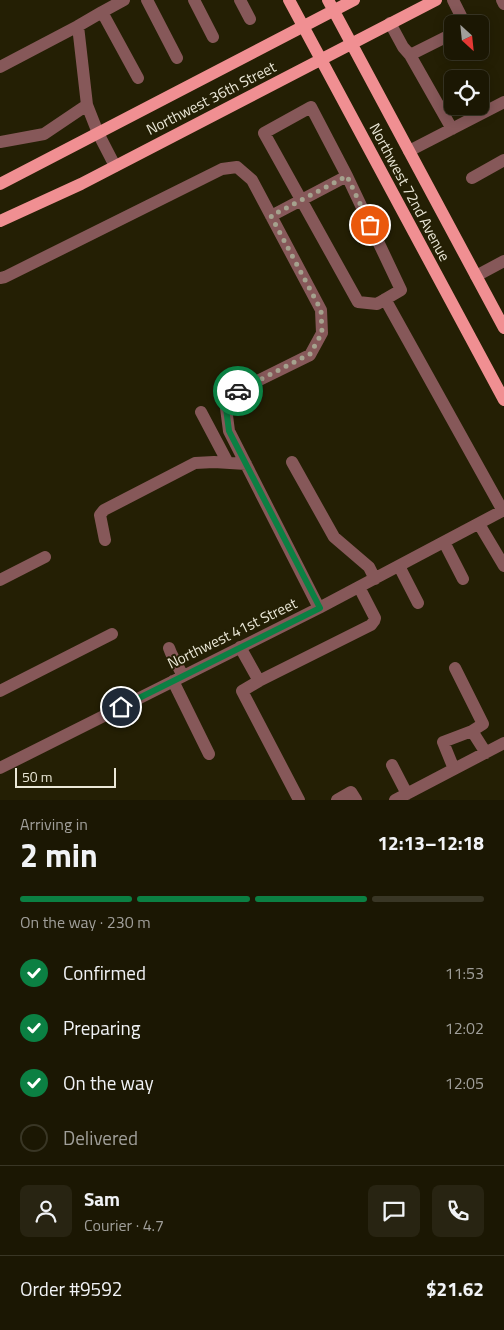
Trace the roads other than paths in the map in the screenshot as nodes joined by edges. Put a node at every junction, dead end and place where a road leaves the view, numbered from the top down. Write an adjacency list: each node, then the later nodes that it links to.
1 (124, 0): 12 (street)
2 (147, 0): 22 (street)
3 (194, 0): 18 (street)
4 (240, 0): 14 (street)
5 (289, 0): 17 (main road, Northwest 72nd Avenue)
6 (354, 0): 11 (main road, Northwest 36th Street)
7 (436, 0): 15 (main road, Northwest 36th Street)
8 (453, 0): 13 (street)
9 (502, 0): 10 (street)
10 (504, 4)
11 (331, 6): 17 (main road, Northwest 36th Street); 20 (main road, Northwest 72nd Avenue)
12 (102, 12): 16 (street); 25 (street)
13 (460, 15)
14 (250, 18)
15 (390, 24): 20 (main road, Northwest 36th Street); 21 (street)
16 (78, 26): 24 (street); 27 (street)
17 (303, 27): 23 (main road, Northwest 72nd Avenue); 29 (main road, Northwest 36th Street)
18 (213, 36)
19 (444, 38): 21 (street)
20 (350, 44): 23 (main road, Northwest 36th Street); 31 (main road, Northwest 72nd Avenue)
21 (410, 55): 28 (street)
22 (177, 58)
23 (320, 60): 33 (main road, Northwest 36th Street); 45 (main road, Northwest 72nd Avenue)
24 (0, 67)
25 (138, 78)
26 (504, 102): 28 (street)
27 (87, 105): 29 (street); 30 (street)
28 (452, 129): 31 (street)
29 (98, 134): 33 (street); 36 (main road, Northwest 36th Street)
30 (0, 142)
31 (409, 151): 41 (main road, Northwest 72nd Avenue)
32 (504, 160): 35 (street)
33 (115, 166): 39 (main road, Northwest 36th Street)
34 (347, 176): 37 (street); 37 (street); 43 (street)
35 (472, 178)
36 (0, 184)
37 (301, 200): 38 (street); 43 (street)
38 (271, 216): 42 (street); 49 (street)
39 (0, 221)
40 (504, 260): 41 (street)
41 (476, 276): 44 (main road, Northwest 72nd Avenue)
42 (0, 278)
43 (385, 299): 50 (street)
44 (504, 328)
45 (504, 400)
46 (201, 412): 48 (street)
47 (292, 462): 57 (street)
48 (228, 463): 49 (street); 52 (street)
49 (246, 464): 62 (street)
50 (503, 511): 51 (street, Northwest 41st Street)
51 (479, 524): 53 (street, Northwest 41st Street); 56 (street)
52 (104, 540)
53 (444, 542): 55 (street, Northwest 41st Street); 58 (street)
54 (45, 557): 59 (street)
55 (399, 566): 57 (street, Northwest 41st Street); 61 (street)
56 (504, 566)
57 (374, 579): 60 (street, Northwest 41st Street)
58 (463, 579)
59 (0, 580)
60 (359, 587): 62 (street, Northwest 41st Street); 68 (street)
61 (418, 603)
62 (320, 608): 64 (street, Northwest 41st Street)
63 (112, 634): 69 (street)
64 (240, 647): 67 (street, Northwest 41st Street); 68 (street)
65 (170, 648): 67 (street)
66 (455, 668): 70 (street)
67 (178, 679): 73 (street); 75 (street, Northwest 41st Street)
68 (259, 681): 78 (street)
69 (0, 691)
70 (472, 731): 72 (street); 76 (street)
71 (504, 743): 72 (street)
72 (486, 753): 76 (street)
73 (209, 754)
74 (392, 765): 77 (street)
75 (0, 768)
76 (454, 770): 77 (street)
77 (401, 797)
78 (299, 800)
79 (337, 800): 80 (street)
80 (356, 800)

